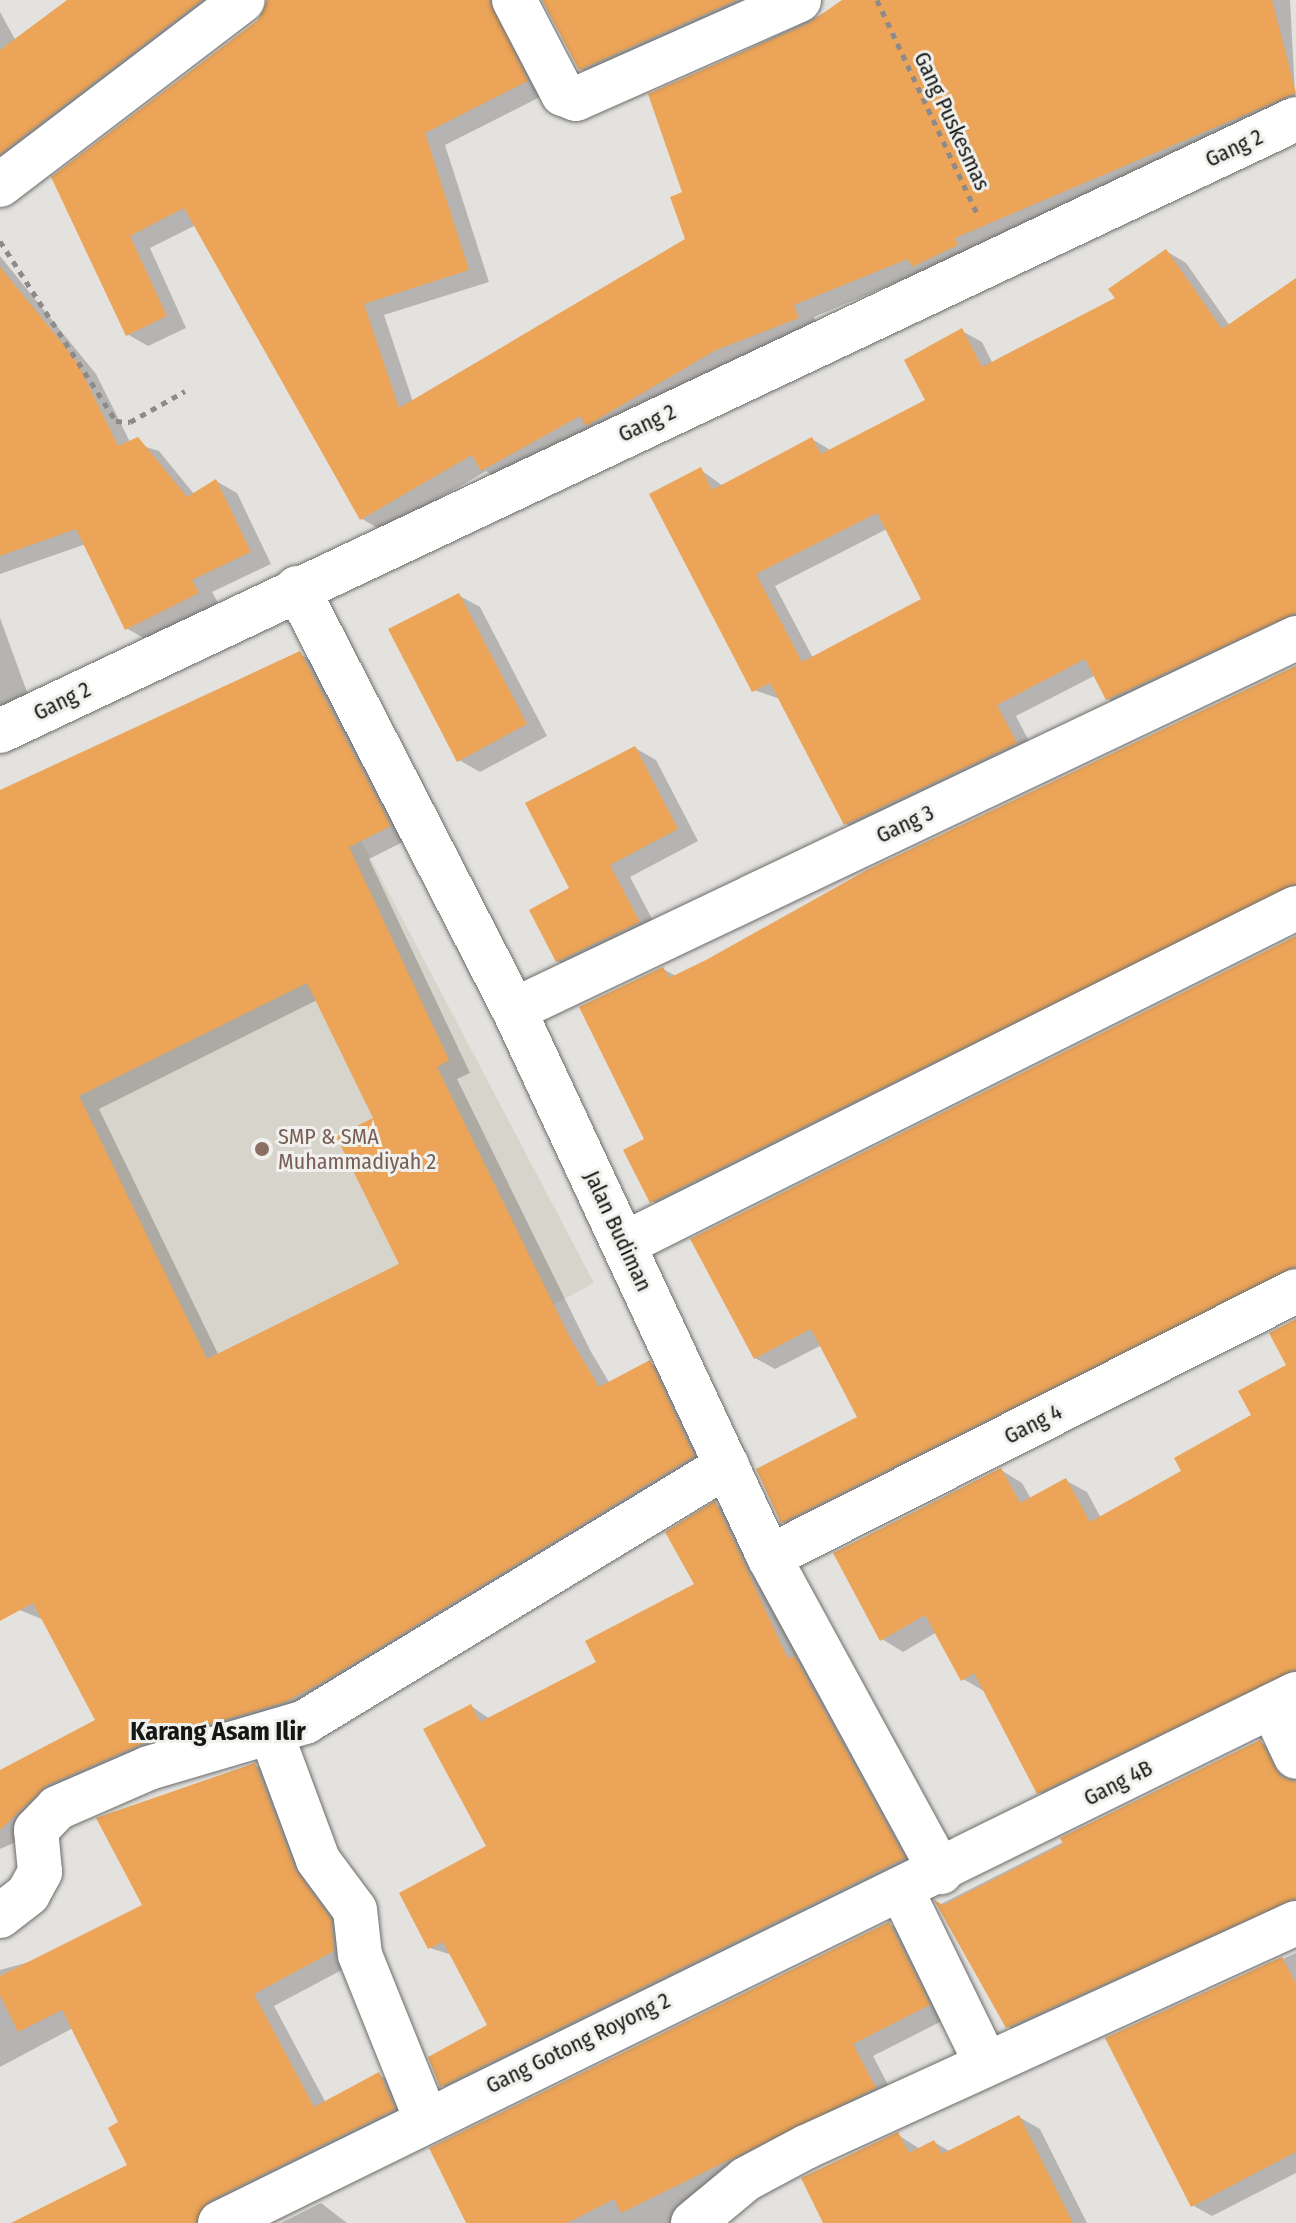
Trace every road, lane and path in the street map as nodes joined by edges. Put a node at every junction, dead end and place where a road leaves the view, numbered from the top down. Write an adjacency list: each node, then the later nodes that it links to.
1 (243, 0): 6 (street)
2 (514, 0): 3 (street)
3 (799, 0)
4 (877, 0): 8 (path, Gang Puskesmas)
5 (1296, 119): 8 (street, Gang 2)
6 (0, 185)
7 (0, 241): 9 (path)
8 (998, 257): 10 (street, Gang 2)
9 (185, 391)
10 (297, 588): 12 (street, Gang 2); 14 (street, Jalan Budiman)
11 (1296, 638): 14 (street, Gang 3)
12 (0, 731)
13 (1296, 908): 15 (street)
14 (514, 1010): 15 (street, Jalan Budiman)
15 (624, 1244): 17 (street, Jalan Budiman)
16 (1296, 1291): 18 (street, Gang 4)
17 (727, 1465): 18 (street, Jalan Budiman); 20 (street)
18 (769, 1557): 22 (street, Jalan Budiman)
19 (1284, 1700): 21 (street); 22 (street, Gang 4B)
20 (272, 1736): 24 (street); 27 (street)
21 (1296, 1757)
22 (941, 1872): 23 (street, Gang Gotong Royong 2)
23 (901, 1889): 26 (street); 27 (street, Gang Gotong Royong 2)
24 (5, 1914)
25 (1296, 1923): 26 (street)
26 (986, 2063): 28 (street)
27 (425, 2117): 29 (street, Gang Gotong Royong 2)
28 (722, 2214)
29 (220, 2223)

